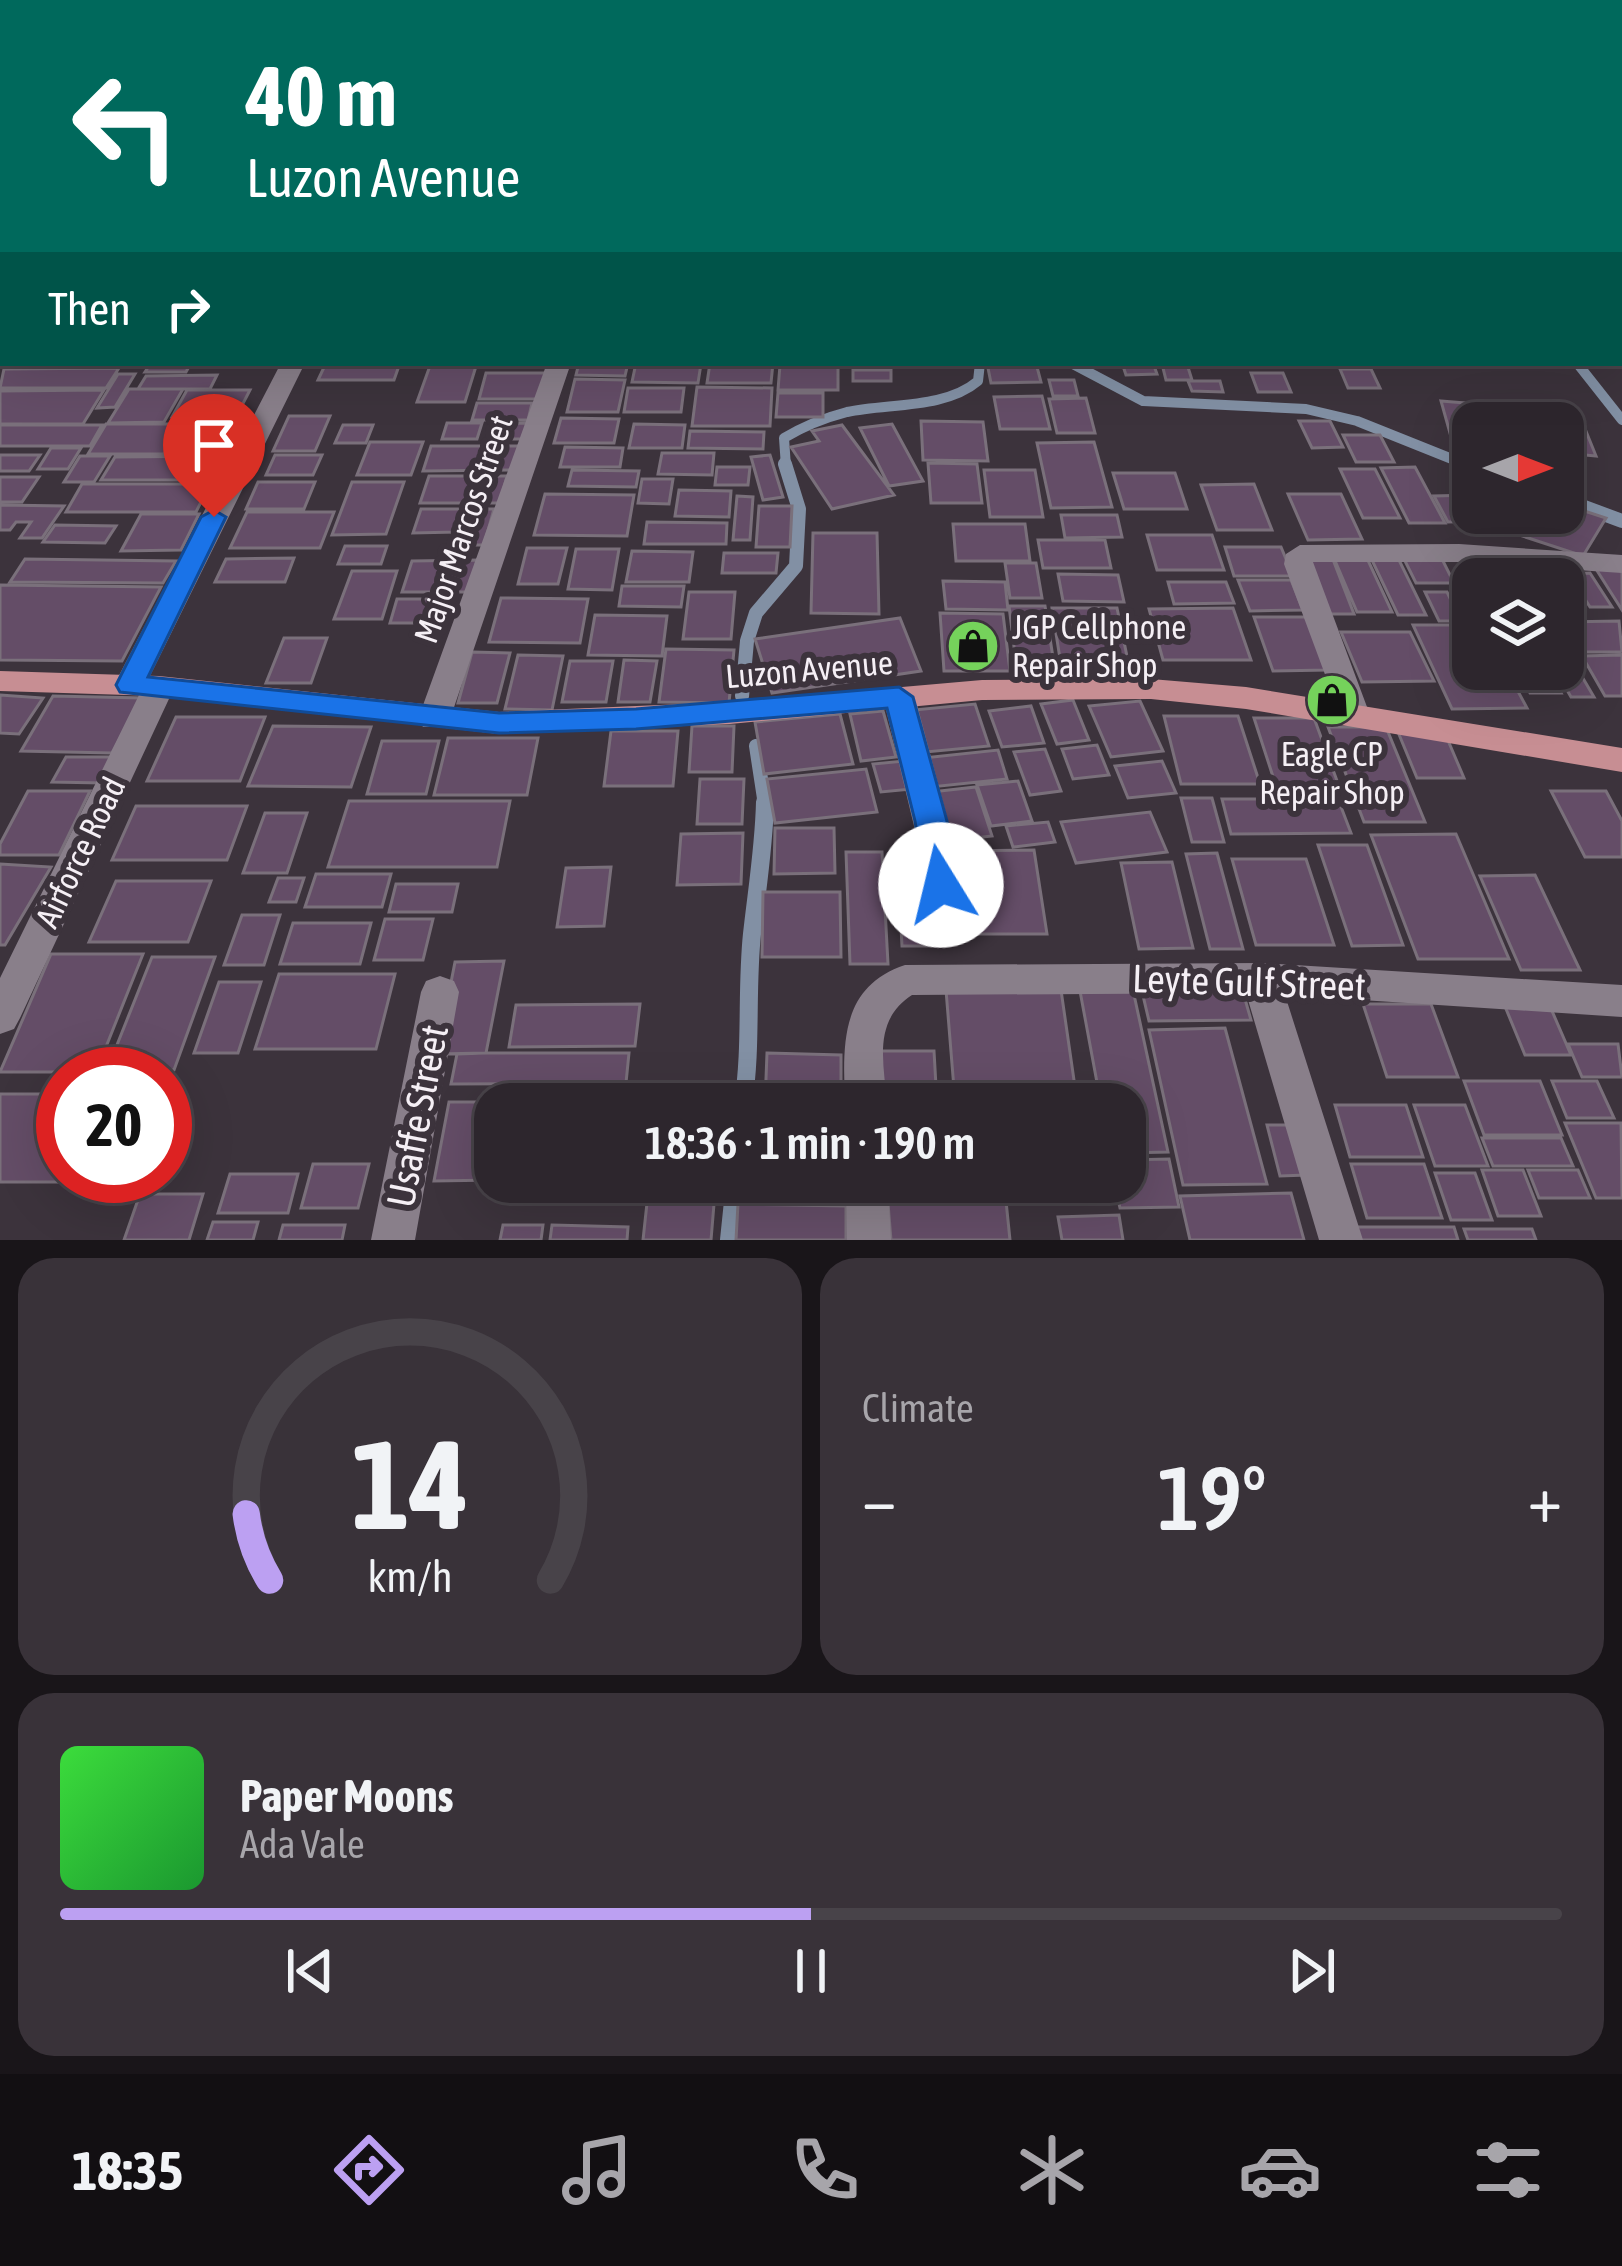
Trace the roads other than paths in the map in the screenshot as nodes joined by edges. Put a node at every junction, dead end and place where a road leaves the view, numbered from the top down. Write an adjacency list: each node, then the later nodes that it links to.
1 (291, 366): 5 (street, Airforce Road)
2 (558, 366): 8 (street, Major Marcos Street)
3 (1622, 564): 7 (street)
4 (0, 681): 5 (main road, Luzon Avenue)
5 (145, 685): 8 (main road, Luzon Avenue); 14 (street, Airforce Road)
6 (899, 697): 7 (main road, Luzon Avenue); 8 (main road, Luzon Avenue); 10 (street)
7 (1354, 715): 9 (main road, Luzon Avenue)
8 (434, 719)
9 (1622, 760)
10 (946, 929)
11 (1261, 978): 13 (street, Leyte Gulf Street); 15 (street, Leyte Gulf Street); 19 (street)
12 (440, 992): 17 (street, Usaffe Street)
13 (1622, 1001)
14 (0, 1018)
15 (866, 1083)
16 (868, 1203): 18 (street)
17 (393, 1240)
18 (869, 1240)
19 (1341, 1240)

